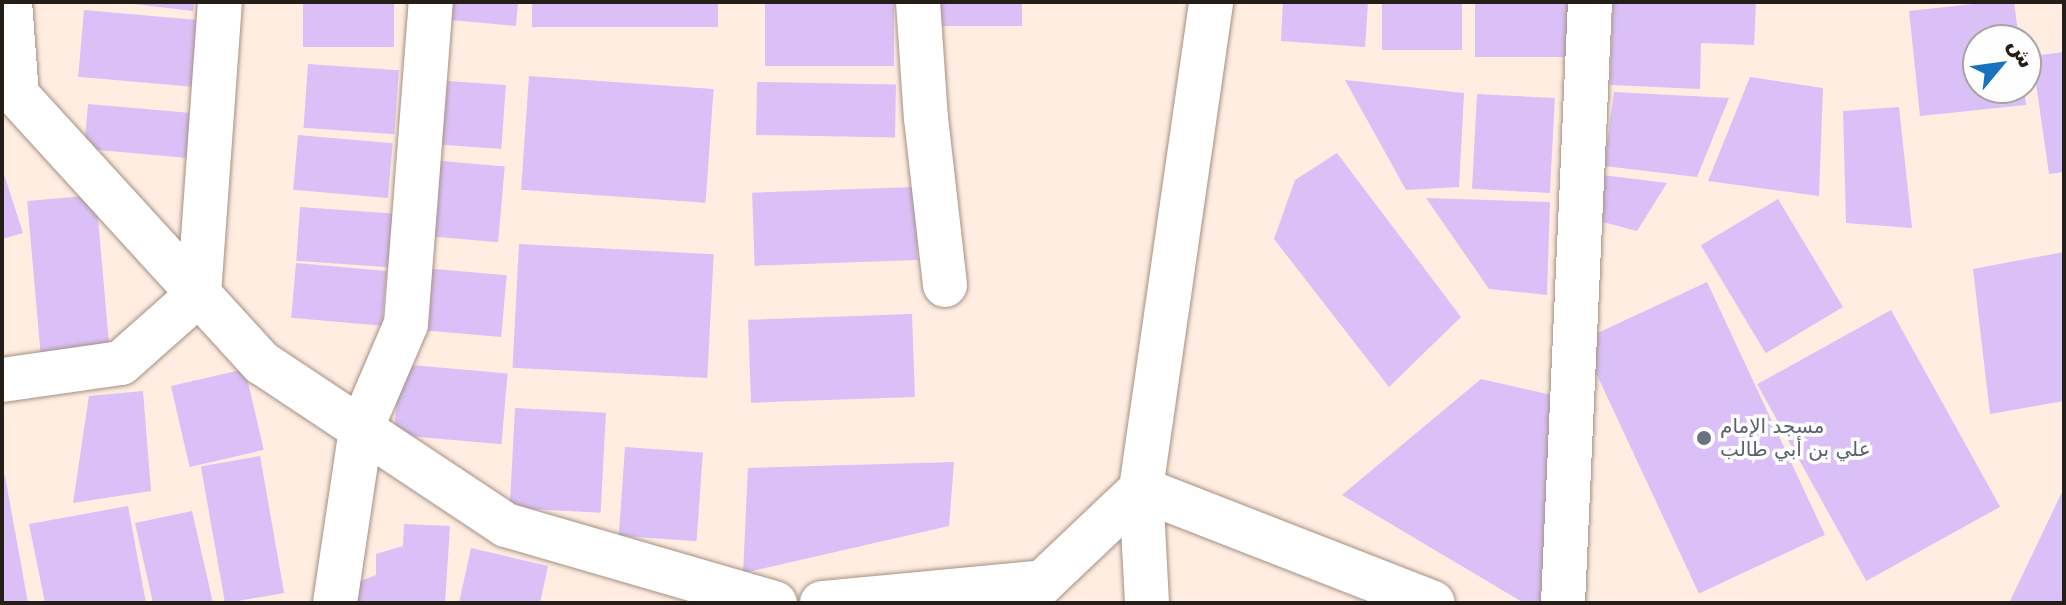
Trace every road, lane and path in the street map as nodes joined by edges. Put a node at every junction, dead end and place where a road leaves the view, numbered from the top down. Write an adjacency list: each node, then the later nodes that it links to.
1 (10, 2): 8 (street)
2 (220, 2): 8 (street)
3 (431, 2): 10 (street)
4 (918, 2): 7 (street)
5 (1211, 2): 11 (street)
6 (1590, 2): 18 (street)
7 (945, 285)
8 (199, 294): 9 (street); 10 (street)
9 (2, 380)
10 (361, 429): 13 (street); 14 (street)
11 (1141, 489): 12 (street); 16 (street); 17 (street)
12 (1032, 592): 15 (street)
13 (335, 603)
14 (775, 603)
15 (822, 603)
16 (1147, 603)
17 (1433, 603)
18 (1563, 603)

